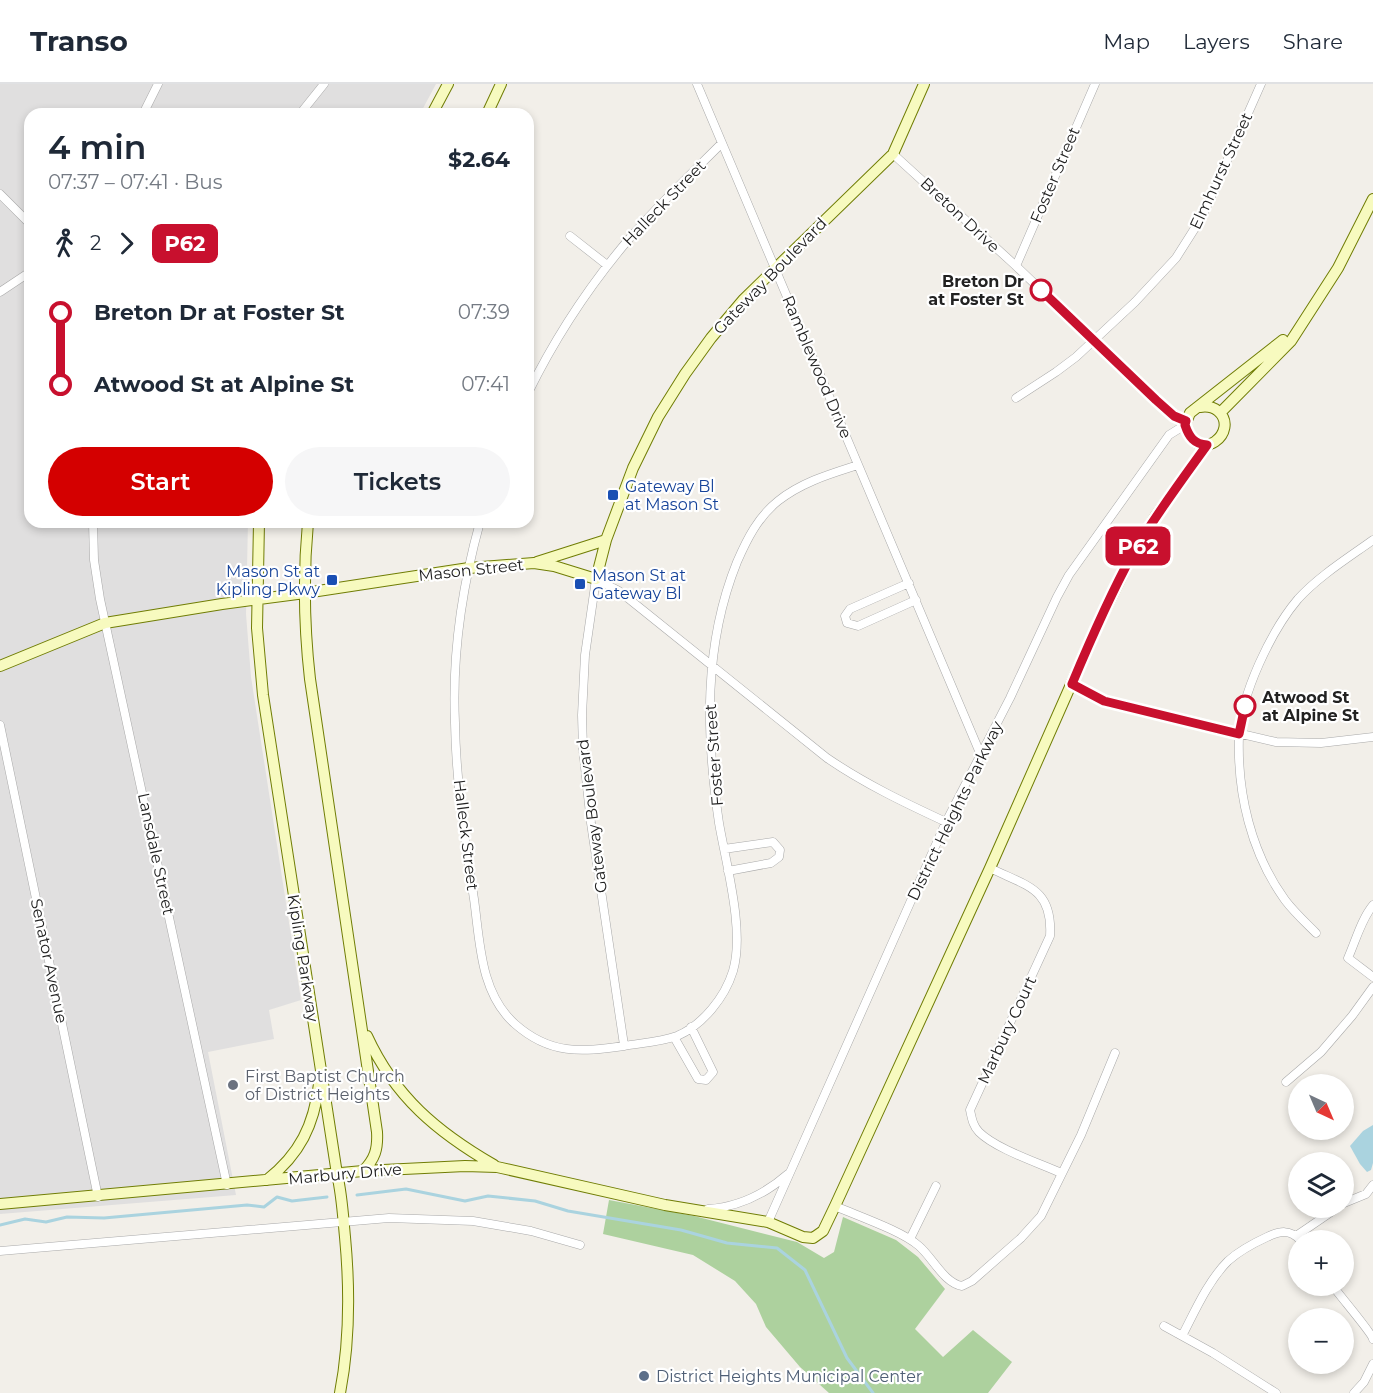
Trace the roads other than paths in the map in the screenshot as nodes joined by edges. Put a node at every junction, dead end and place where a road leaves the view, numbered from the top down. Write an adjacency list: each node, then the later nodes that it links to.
1 (158, 84): 9 (street)
2 (324, 84): 10 (street)
3 (448, 84): 11 (street)
4 (501, 84): 12 (street)
5 (697, 84): 13 (street, Ramblewood Drive)
6 (924, 84): 14 (street, Gateway Boulevard)
7 (1095, 84): 20 (street, Foster Street)
8 (1261, 84): 25 (street, Elmhurst Street)
9 (145, 108)
10 (305, 108)
11 (435, 108)
12 (490, 108)
13 (722, 143): 19 (street, Halleck Street); 21 (street, Ramblewood Drive)
14 (893, 154): 20 (street, Breton Drive); 21 (street, Gateway Boulevard)
15 (0, 194): 17 (street)
16 (1373, 199): 24 (street)
17 (24, 218)
18 (570, 236): 19 (street)
19 (608, 265): 26 (street, Halleck Street)
20 (1016, 266): 25 (street, Breton Drive)
21 (776, 267): 32 (street, Ramblewood Drive); 37 (street, Gateway Boulevard)
22 (24, 276): 23 (street)
23 (0, 292)
24 (1305, 319): 28 (street); 29 (street)
25 (1093, 340): 27 (street, Elmhurst Street); 30 (street, Breton Drive)
26 (534, 382)
27 (1016, 398)
28 (1200, 407): 29 (street); 30 (street)
29 (1220, 413): 31 (street)
30 (1186, 423): 31 (street); 53 (street, District Heights Parkway)
31 (1207, 445): 49 (street)
32 (858, 465): 42 (street, Ramblewood Drive); 47 (street, Foster Street)
33 (93, 528): 46 (street, Lansdale Street)
34 (259, 528): 44 (street, Kipling Parkway)
35 (308, 528): 43 (street)
36 (478, 528): 40 (street, Halleck Street)
37 (606, 540): 39 (street); 41 (street, Gateway Boulevard)
38 (1373, 540): 51 (street)
39 (534, 563): 40 (street, Mason Street); 41 (street, Mason Street)
40 (468, 567): 43 (street, Mason Street); 65 (street, Halleck Street)
41 (596, 579): 47 (street, Mason Street); 65 (street, Gateway Boulevard)
42 (909, 583): 45 (street, Ramblewood Drive); 45 (street)
43 (305, 593): 44 (street, Mason Street); 62 (street)
44 (257, 599): 46 (street, Mason Street); 67 (street, Kipling Parkway)
45 (916, 600): 53 (street, Ramblewood Drive)
46 (105, 623): 48 (street, Mason Street); 75 (street, Lansdale Street)
47 (712, 665): 54 (street, Mason Street); 55 (street, Foster Street)
48 (0, 666)
49 (1072, 684): 51 (street); 56 (street)
50 (0, 725): 78 (street, Senator Avenue)
51 (1239, 734): 52 (street); 59 (street)
52 (1373, 737)
53 (980, 753): 54 (street, District Heights Parkway)
54 (946, 822): 70 (street, District Heights Parkway)
55 (724, 849): 57 (street, Foster Street); 57 (street)
56 (990, 868): 72 (street, Marbury Court); 81 (street)
57 (728, 871): 63 (street, Foster Street)
58 (1373, 905): 60 (street)
59 (1316, 933)
60 (1373, 977)
61 (1373, 987): 68 (street)
62 (362, 1026): 69 (street); 71 (street)
63 (691, 1027): 64 (street, Foster Street); 64 (street)
64 (674, 1037): 65 (street, Foster Street)
65 (624, 1046)
66 (1115, 1053): 72 (street)
67 (321, 1072): 73 (street, Kipling Parkway); 74 (street)
68 (1286, 1082)
69 (497, 1167): 71 (street, Marbury Drive); 82 (street, Marbury Drive)
70 (792, 1171): 82 (street, Marbury Drive); 85 (street, District Heights Parkway)
71 (363, 1172): 73 (street, Marbury Drive)
72 (1061, 1173): 88 (street)
73 (337, 1174): 74 (street, Marbury Drive); 84 (street, Kipling Parkway)
74 (266, 1181): 75 (street, Marbury Drive)
75 (227, 1185): 78 (street, Marbury Drive)
76 (1373, 1185): 79 (street)
77 (936, 1186): 88 (street)
78 (98, 1197): 80 (street, Marbury Drive)
79 (1354, 1199)
80 (0, 1204)
81 (835, 1206): 85 (street, Marbury Drive); 88 (street)
82 (686, 1208): 85 (street, Marbury Drive)
83 (1324, 1218): 86 (street)
84 (344, 1221): 89 (street); 90 (street); 96 (street, Kipling Parkway)
85 (768, 1222)
86 (1308, 1230)
87 (1288, 1232): 94 (street)
88 (910, 1239)
89 (580, 1245)
90 (0, 1251)
91 (1340, 1296): 93 (street)
92 (1164, 1326): 94 (street)
93 (1372, 1335)
94 (1182, 1336): 97 (street)
95 (1373, 1364): 98 (street)
96 (340, 1393)
97 (1276, 1393)
98 (1354, 1393)

